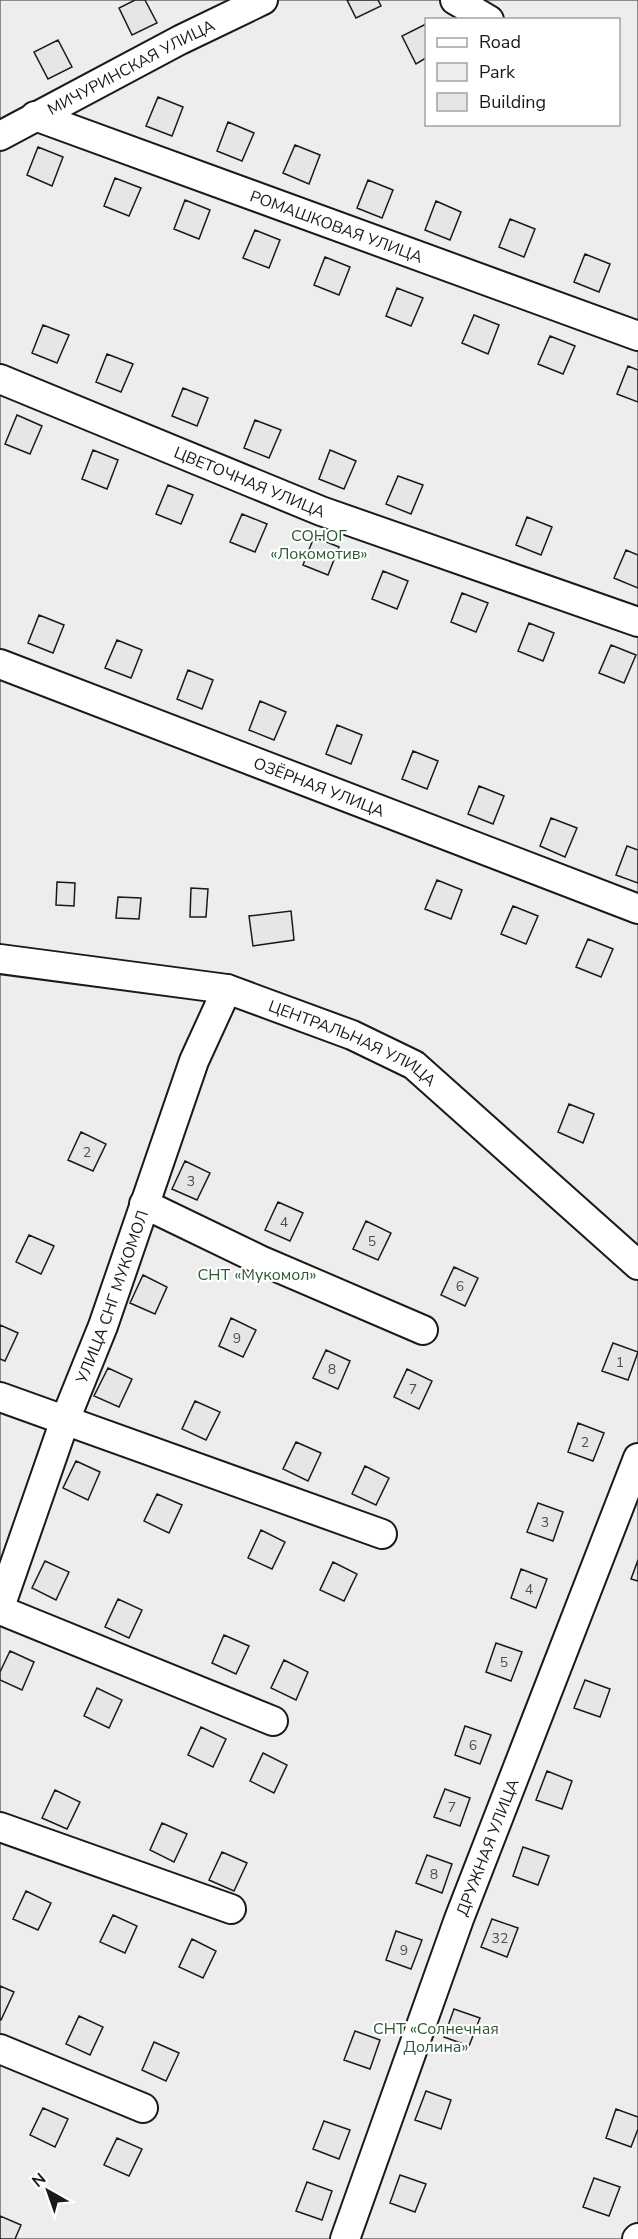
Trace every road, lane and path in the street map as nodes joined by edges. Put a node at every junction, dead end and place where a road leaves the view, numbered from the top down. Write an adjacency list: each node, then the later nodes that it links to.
1 (263, 0): 4 (street, МИЧУРИНСКАЯ УЛИЦА)
2 (455, 0): 3 (street)
3 (486, 18)
4 (35, 116): 5 (street, МИЧУРИНСКАЯ УЛИЦА); 6 (street, РОМАШКОВАЯ УЛИЦА)
5 (0, 136)
6 (638, 336)
7 (0, 379): 8 (street, ЦВЕТОЧНАЯ УЛИЦА)
8 (638, 622)
9 (0, 663): 10 (street, ОЗЁРНАЯ УЛИЦА)
10 (638, 909)
11 (0, 959): 12 (street, ЦЕНТРАЛЬНАЯ УЛИЦА)
12 (227, 988): 13 (street, УЛИЦА СНГ МУКОМОЛ); 14 (street, ЦЕНТРАЛЬНАЯ УЛИЦА)
13 (144, 1204): 15 (street); 17 (street, УЛИЦА СНГ МУКОМОЛ)
14 (638, 1265)
15 (423, 1330)
16 (0, 1397): 17 (street)
17 (65, 1420): 19 (street); 20 (street, УЛИЦА СНГ МУКОМОЛ)
18 (638, 1458): 26 (street, ДРУЖНАЯ УЛИЦА)
19 (382, 1534)
20 (0, 1609): 21 (street)
21 (273, 1721)
22 (0, 1827): 23 (street)
23 (231, 1909)
24 (0, 2049): 25 (street)
25 (143, 2108)
26 (345, 2239)

